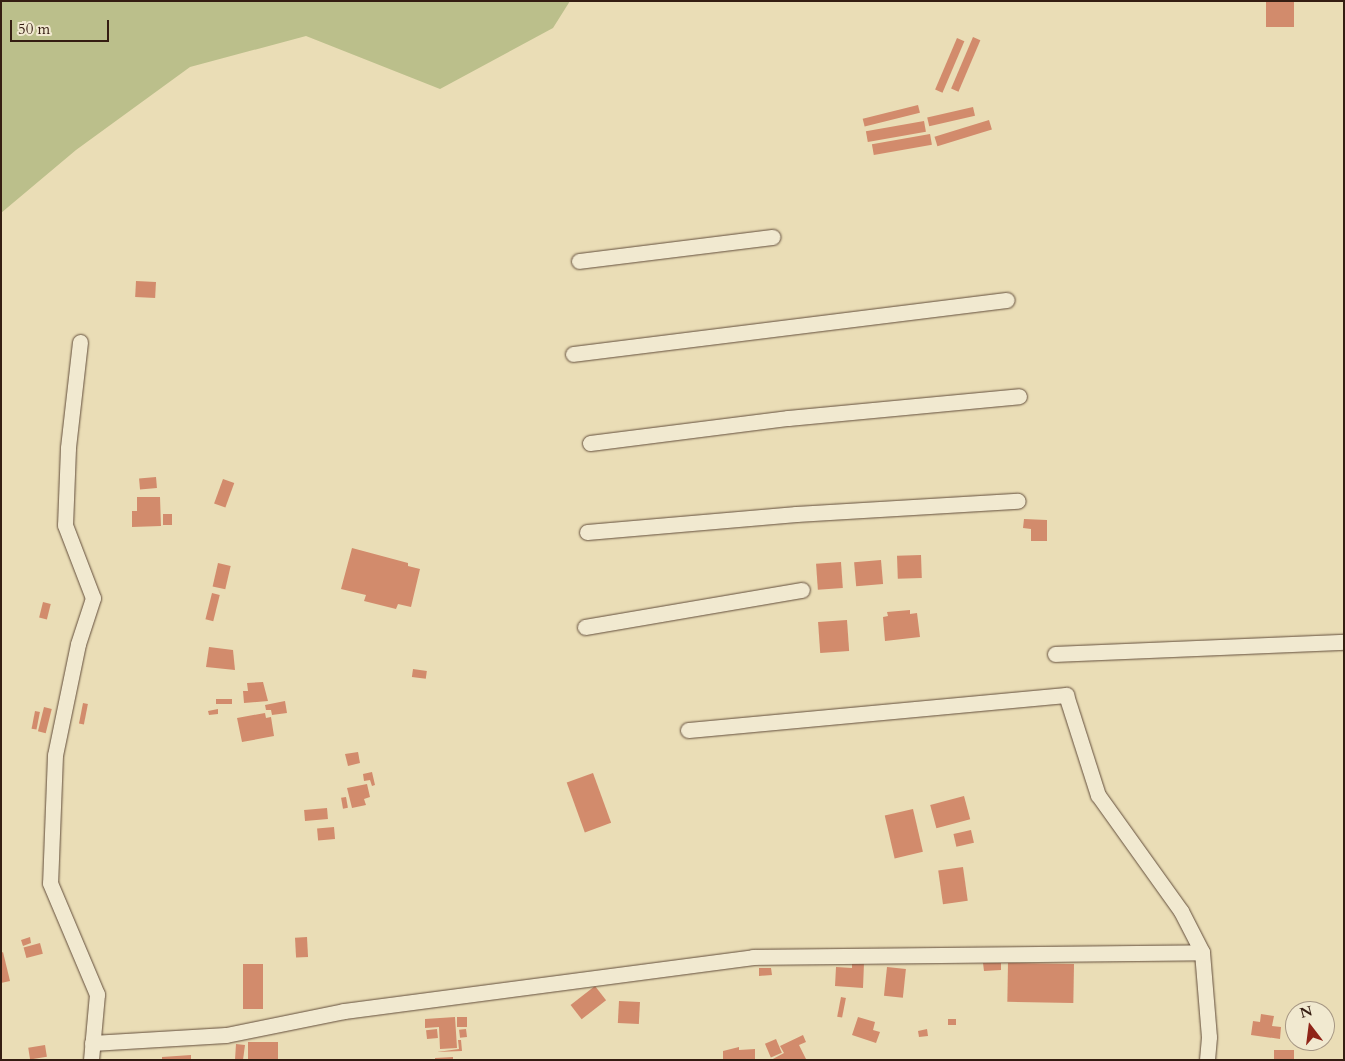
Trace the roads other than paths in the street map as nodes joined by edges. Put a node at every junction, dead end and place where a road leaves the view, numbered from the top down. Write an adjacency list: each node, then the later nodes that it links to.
1 (773, 237): 2 (street)
2 (579, 261)
3 (1007, 300): 5 (street)
4 (80, 342): 16 (street)
5 (573, 354)
6 (1019, 396): 7 (street)
7 (590, 443)
8 (1018, 501): 9 (street)
9 (586, 532)
10 (802, 590): 11 (street)
11 (585, 627)
12 (1344, 642): 13 (street)
13 (1055, 654)
14 (688, 730): 15 (street)
15 (1202, 952): 16 (street); 18 (street)
16 (92, 1043): 17 (street)
17 (91, 1060)
18 (1207, 1060)

